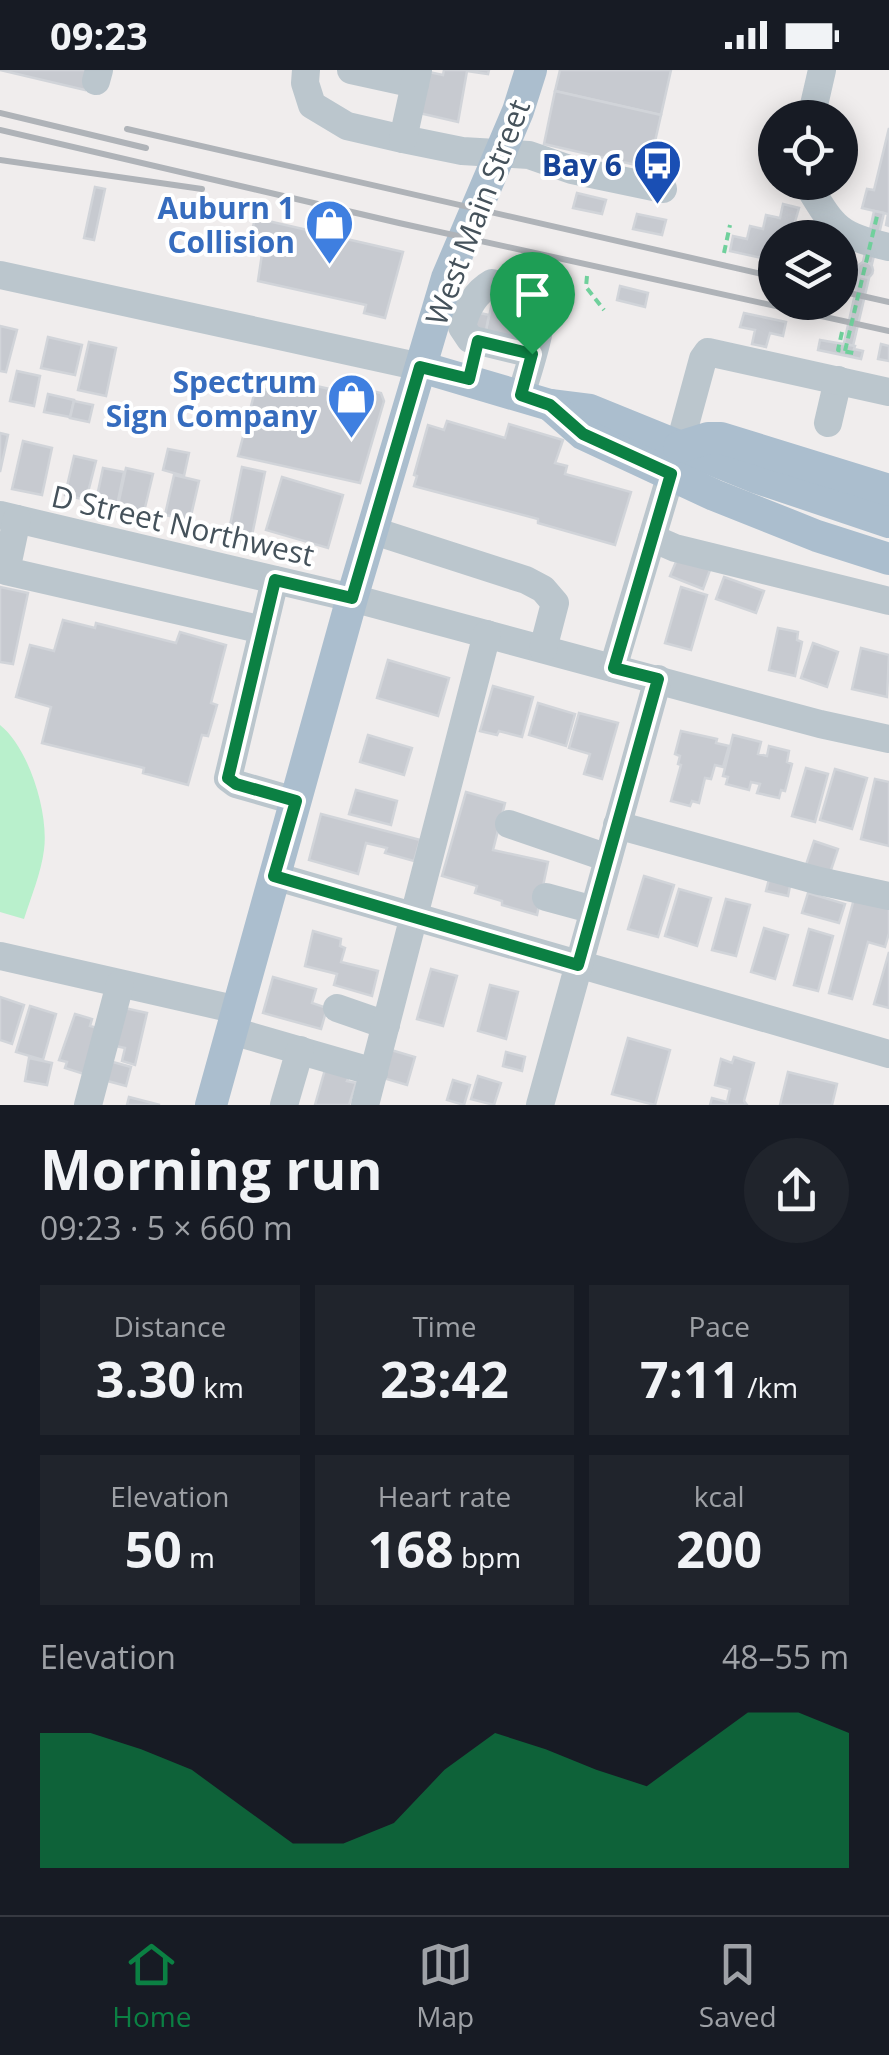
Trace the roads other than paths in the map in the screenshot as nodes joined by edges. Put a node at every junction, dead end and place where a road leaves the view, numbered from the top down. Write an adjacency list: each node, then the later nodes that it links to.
1 (306, 70): 7 (street)
2 (351, 70): 5 (street)
3 (531, 70): 8 (main road, West Main Street)
4 (822, 70): 6 (street)
5 (417, 77): 7 (street)
6 (815, 100)
7 (403, 140): 8 (street)
8 (500, 152): 9 (street); 15 (main road, West Main Street)
9 (663, 190)
10 (818, 200): 11 (street)
11 (889, 248)
12 (0, 275): 15 (street)
13 (477, 324): 14 (street); 14 (street); 16 (street)
14 (532, 354): 19 (street)
15 (420, 367): 16 (main road); 25 (main road, West Main Street)
16 (469, 379): 19 (main road)
17 (838, 380): 18 (street); 20 (street); 21 (street)
18 (889, 392)
19 (535, 400): 21 (main road)
20 (828, 423)
21 (675, 460): 22 (main road); 24 (main road); 26 (street); 27 (main road)
22 (889, 490)
23 (8, 517): 28 (street); 29 (street, D Street Northwest)
24 (889, 522)
25 (374, 531): 30 (main road, West Main Street); 34 (street)
26 (652, 538): 31 (street); 35 (street)
27 (889, 560)
28 (3, 570): 32 (street)
29 (275, 580): 30 (street, D Street Northwest); 32 (street)
30 (352, 598): 33 (street, D Street Northwest); 38 (main road, West Main Street)
31 (889, 601)
32 (263, 630): 38 (street)
33 (487, 634): 34 (street, D Street Northwest); 46 (street)
34 (544, 648): 35 (street, D Street Northwest)
35 (614, 668): 36 (street, D Street Northwest)
36 (658, 679): 37 (street, D Street Northwest); 40 (street)
37 (889, 739)
38 (296, 801): 42 (main road, West Main Street)
39 (510, 824): 41 (street)
40 (617, 825): 41 (street); 43 (street)
41 (608, 858): 45 (street)
42 (274, 876): 46 (street); 51 (main road, West Main Street)
43 (889, 896)
44 (546, 897): 45 (street)
45 (594, 910): 48 (street)
46 (414, 916): 48 (street); 52 (street)
47 (0, 956): 49 (street)
48 (578, 965): 54 (street); 60 (street)
49 (120, 984): 51 (street); 56 (street)
50 (337, 1008): 52 (street)
51 (235, 1020): 53 (street); 57 (main road, West Main Street)
52 (386, 1025): 55 (street)
53 (300, 1050): 55 (street); 58 (street)
54 (889, 1054)
55 (374, 1072): 59 (street)
56 (88, 1105)
57 (210, 1105)
58 (284, 1105)
59 (365, 1105)
60 (540, 1105)

